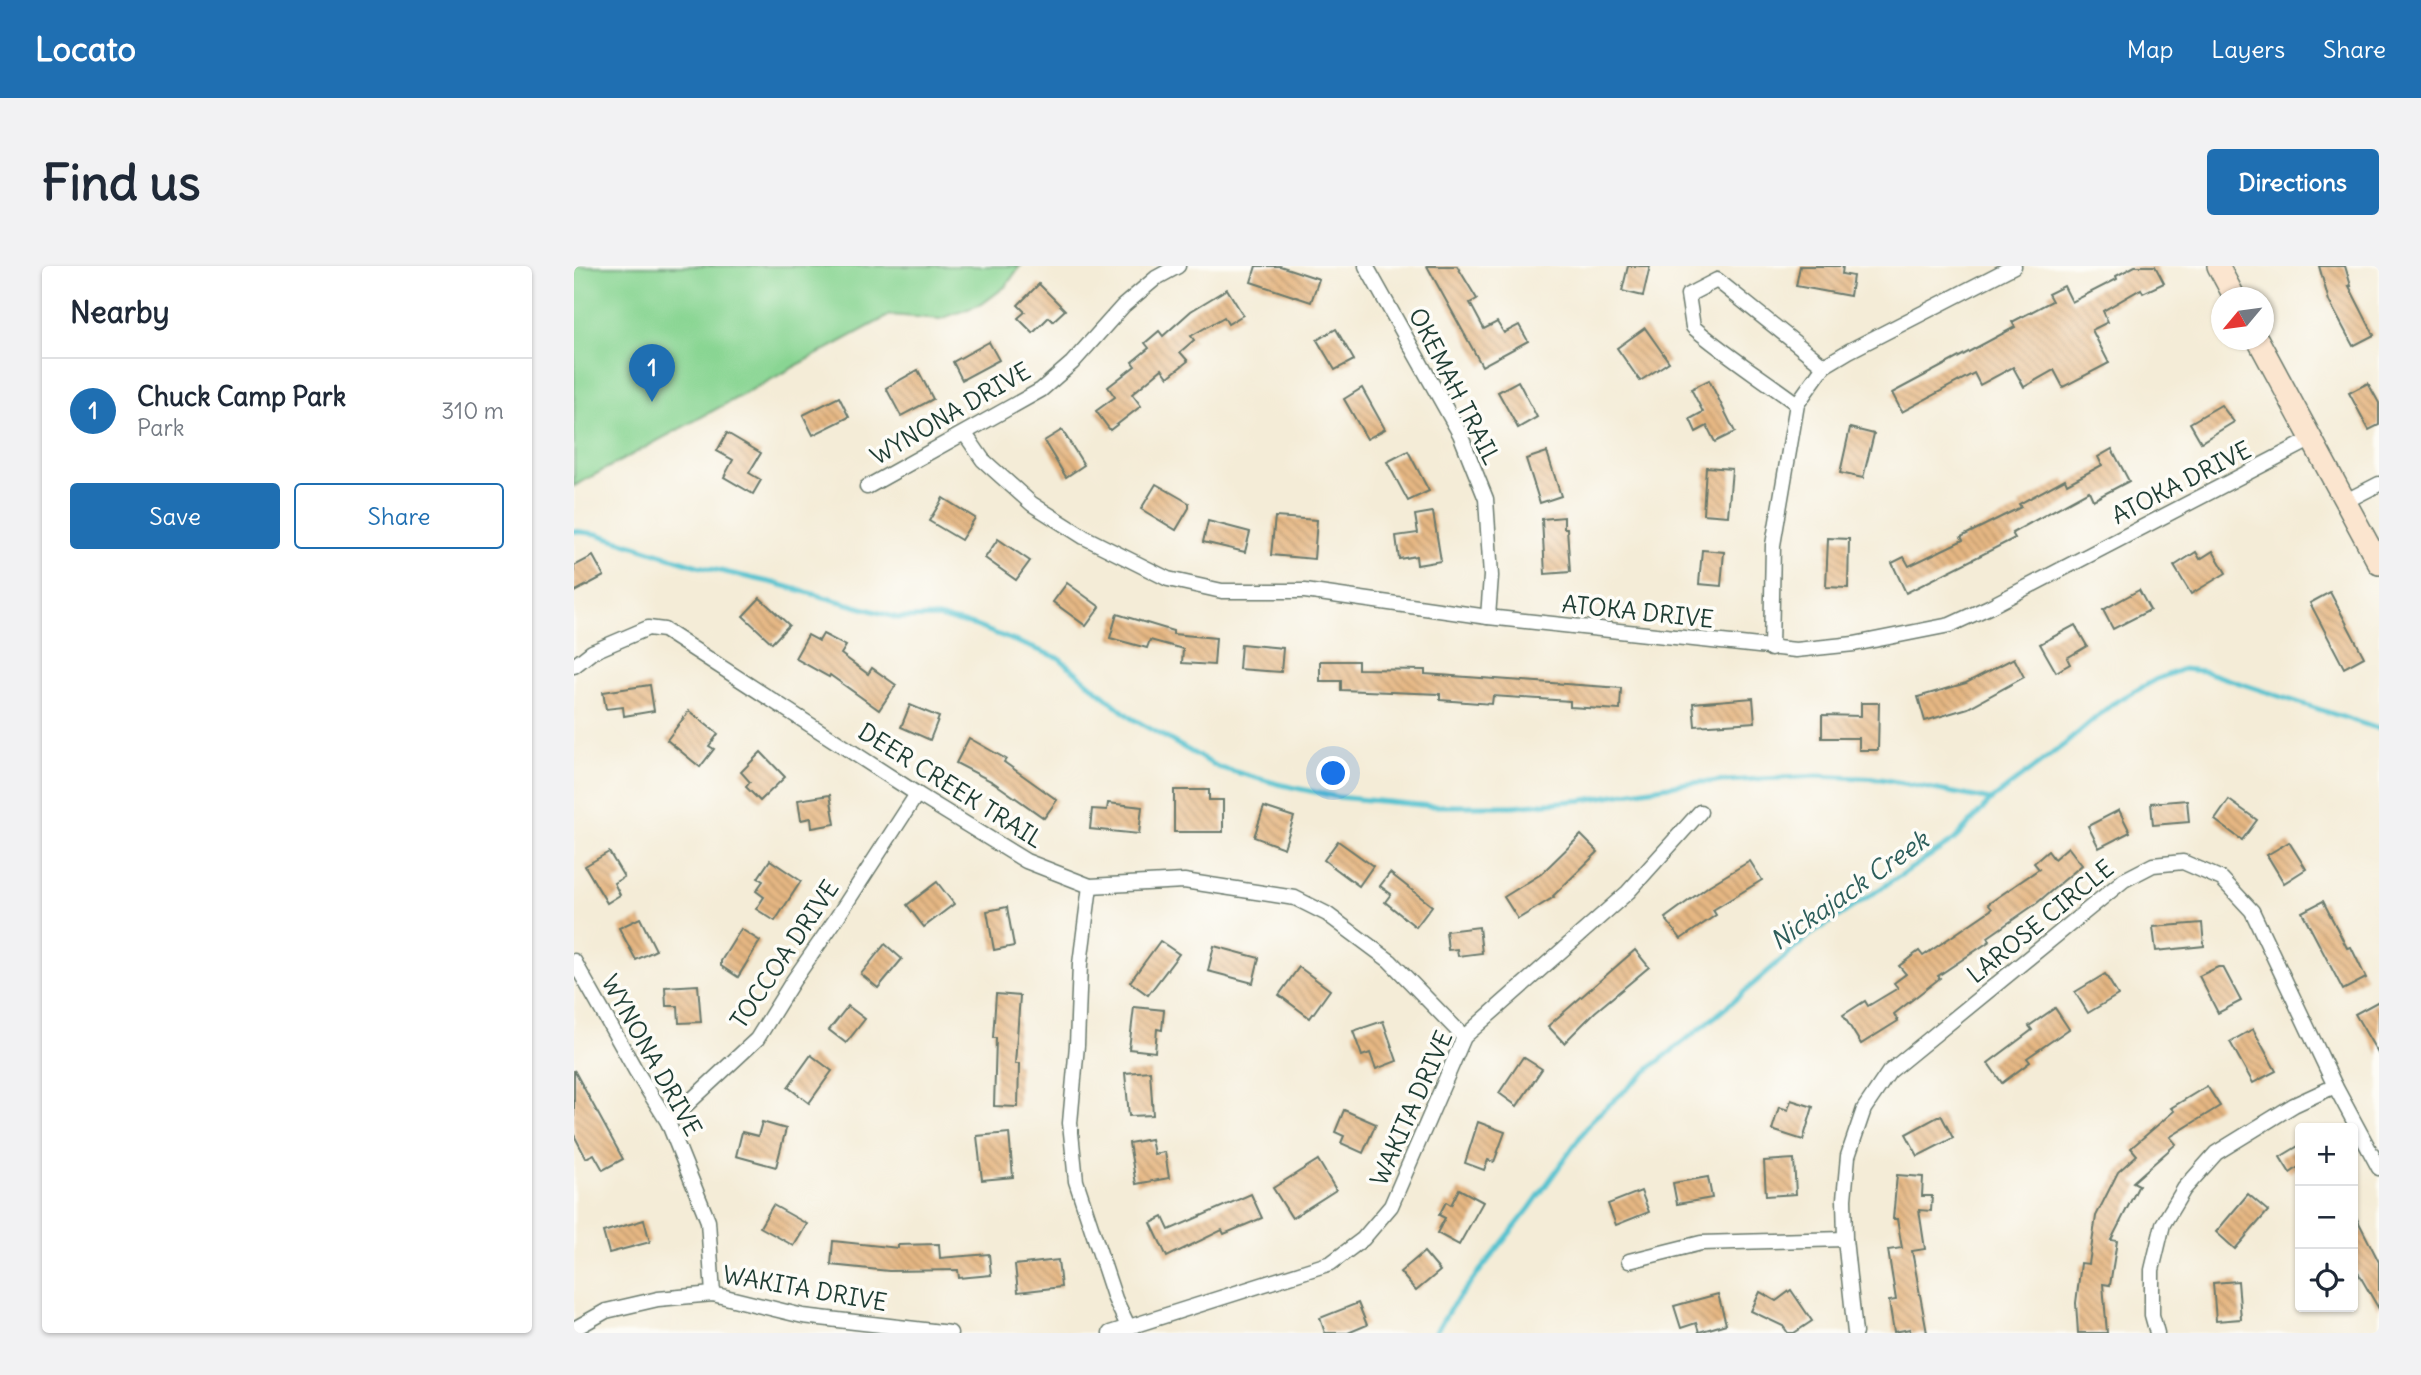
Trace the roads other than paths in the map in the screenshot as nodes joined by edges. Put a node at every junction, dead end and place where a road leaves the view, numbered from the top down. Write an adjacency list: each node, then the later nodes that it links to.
1 (1178, 266): 9 (street, WYNONA DRIVE)
2 (1366, 266): 15 (street, OKEMAH TRAIL)
3 (2014, 266): 7 (street)
4 (2218, 266): 5 (main road)
5 (2229, 287)
6 (2263, 350): 10 (main road)
7 (1824, 366): 8 (street); 8 (street)
8 (1797, 404): 16 (street)
9 (965, 435): 12 (street, WYNONA DRIVE); 15 (street, ATOKA DRIVE)
10 (2312, 439): 13 (main road); 16 (street, ATOKA DRIVE)
11 (2379, 484): 13 (street)
12 (867, 487)
13 (2346, 501): 14 (main road)
14 (2379, 565)
15 (1489, 617): 16 (street, ATOKA DRIVE)
16 (1771, 649)
17 (574, 666): 18 (street, DEER CREEK TRAIL)
18 (917, 794): 20 (street, DEER CREEK TRAIL); 24 (street, TOCCOA DRIVE)
19 (1700, 812): 22 (street, WAKITA DRIVE)
20 (1090, 886): 22 (street, DEER CREEK TRAIL); 29 (street)
21 (574, 961): 24 (street, WYNONA DRIVE)
22 (1464, 1037): 29 (street, WAKITA DRIVE)
23 (2335, 1086): 25 (street, LAROSE CIRCLE); 26 (street, LAROSE CIRCLE); 34 (street)
24 (668, 1122): 28 (street, WYNONA DRIVE)
25 (2379, 1168)
26 (1845, 1239): 27 (street); 33 (street, LAROSE CIRCLE)
27 (1629, 1261)
28 (713, 1294): 30 (street, WAKITA DRIVE); 31 (street, WAKITA DRIVE)
29 (1129, 1328): 32 (street, WAKITA DRIVE)
30 (574, 1329)
31 (950, 1333)
32 (1110, 1333)
33 (1855, 1333)
34 (2157, 1333)

